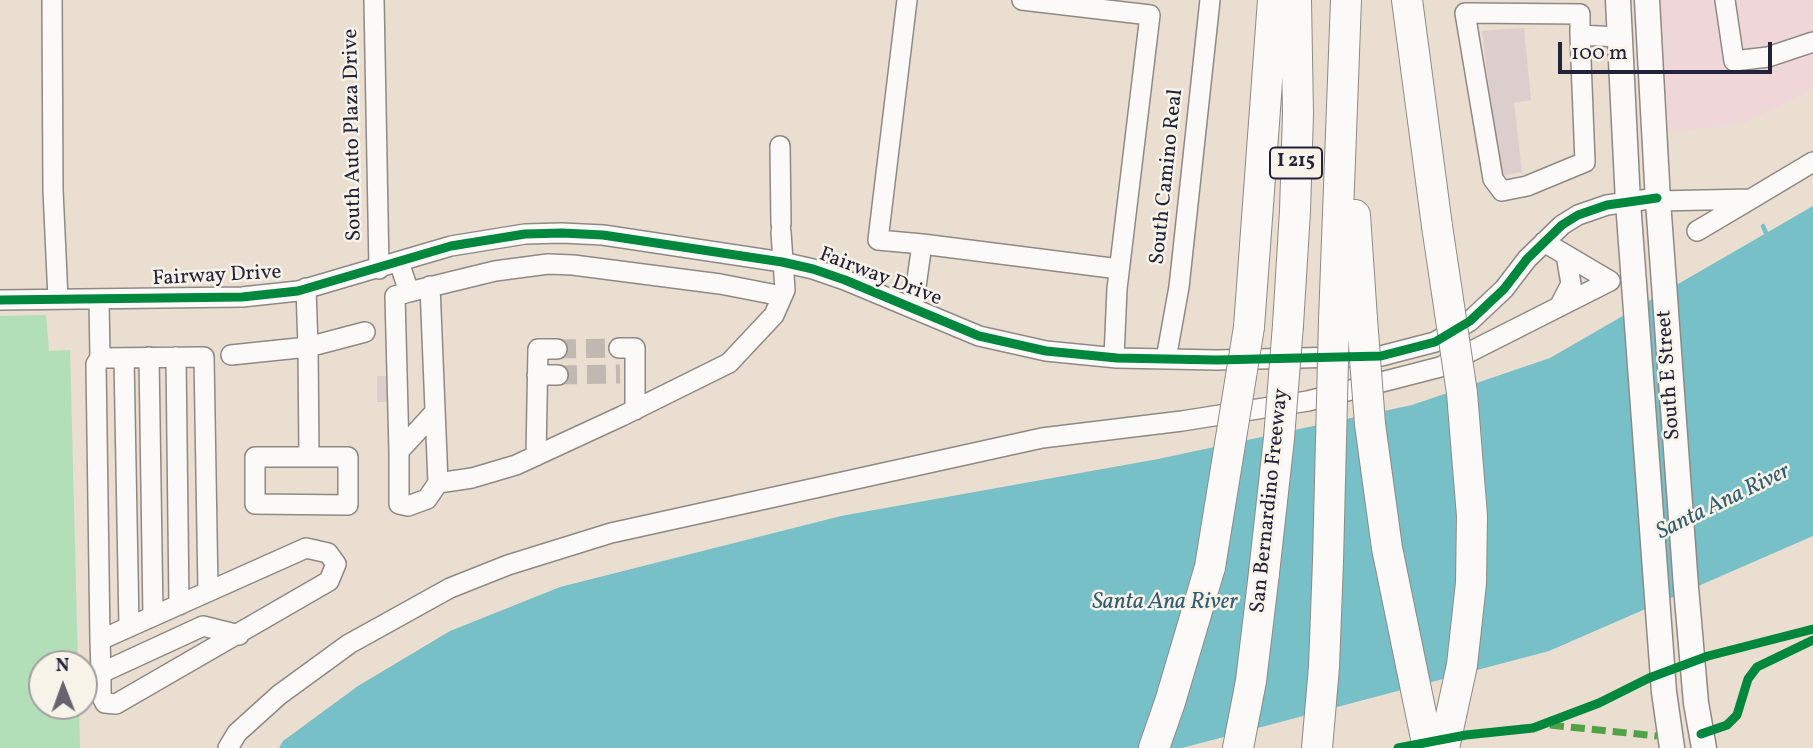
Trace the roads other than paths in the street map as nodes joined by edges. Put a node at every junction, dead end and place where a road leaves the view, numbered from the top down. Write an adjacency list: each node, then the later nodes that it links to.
1 (52, 0): 34 (street)
2 (374, 0): 28 (street, South Auto Plaza Drive)
3 (907, 0): 23 (street)
4 (1022, 0): 29 (street)
5 (1210, 0): 50 (street, South Camino Real)
6 (1273, 0): 59 (highway, bridge)
7 (1296, 0): 70 (highway, San Bernardino Freeway / I 215, bridge)
8 (1346, 0): 39 (highway)
9 (1407, 0): 73 (highway, bridge)
10 (1618, 0): 14 (main road, South E Street)
11 (1647, 0): 18 (main road, South E Street)
12 (1725, 0): 15 (street)
13 (1580, 35): 13 (street); 14 (street)
14 (1619, 37): 20 (main road, South E Street)
15 (1813, 42)
16 (780, 146): 27 (street)
17 (1813, 162): 19 (street)
18 (1658, 199): 19 (street, Fairway Drive); 20 (street, Fairway Drive); 75 (main road, South E Street)
19 (1751, 199): 21 (street)
20 (1628, 202): 22 (street, Fairway Drive); 74 (main road, South E Street)
21 (1697, 231)
22 (1544, 242): 25 (street); 50 (street, Fairway Drive)
23 (922, 244): 29 (street); 38 (street)
24 (438, 250): 26 (street, Fairway Drive); 27 (street, Fairway Drive); 30 (street)
25 (1566, 255): 37 (street); 37 (street)
26 (399, 262): 28 (street, Fairway Drive); 32 (street)
27 (782, 262): 33 (street); 38 (street, Fairway Drive)
28 (379, 269): 31 (street, Fairway Drive)
29 (1119, 269): 46 (street)
30 (438, 283): 32 (street); 33 (street); 54 (street)
31 (306, 288): 35 (street, Fairway Drive); 41 (street)
32 (409, 292): 55 (street)
33 (782, 296): 53 (street)
34 (58, 299): 35 (street, Fairway Drive); 36 (street, Fairway Drive)
35 (99, 299): 47 (street)
36 (0, 300)
37 (1559, 307): 67 (street)
38 (913, 308): 46 (street, Fairway Drive)
39 (1348, 320): 71 (highway, bridge); 72 (highway, bridge)
40 (365, 332): 41 (street)
41 (308, 347): 44 (street); 57 (street)
42 (619, 348): 53 (street)
43 (558, 349): 51 (street)
44 (231, 355)
45 (176, 357): 49 (street); 60 (street); 61 (street)
46 (1114, 357): 50 (street, Fairway Drive)
47 (100, 358): 48 (street); 65 (street)
48 (124, 358): 49 (street); 63 (street)
49 (149, 358): 62 (street)
50 (1166, 359)
51 (537, 375): 52 (street); 56 (street)
52 (558, 375)
53 (635, 410): 56 (street)
54 (434, 413): 55 (street); 58 (street)
55 (399, 451): 58 (street)
56 (536, 456): 58 (street)
57 (309, 457): 57 (street)
58 (438, 483)
59 (1210, 567): 68 (highway); 69 (highway)
60 (208, 592): 61 (street); 64 (street)
61 (179, 604): 62 (street)
62 (153, 616): 63 (street)
63 (129, 627): 65 (street)
64 (239, 635): 66 (street); 66 (street)
65 (100, 640): 66 (street)
66 (101, 673)
67 (228, 748)
68 (1154, 748)
69 (1176, 748)
70 (1238, 748)
71 (1317, 748)
72 (1428, 748)
73 (1444, 748)
74 (1672, 748)
75 (1704, 748)

